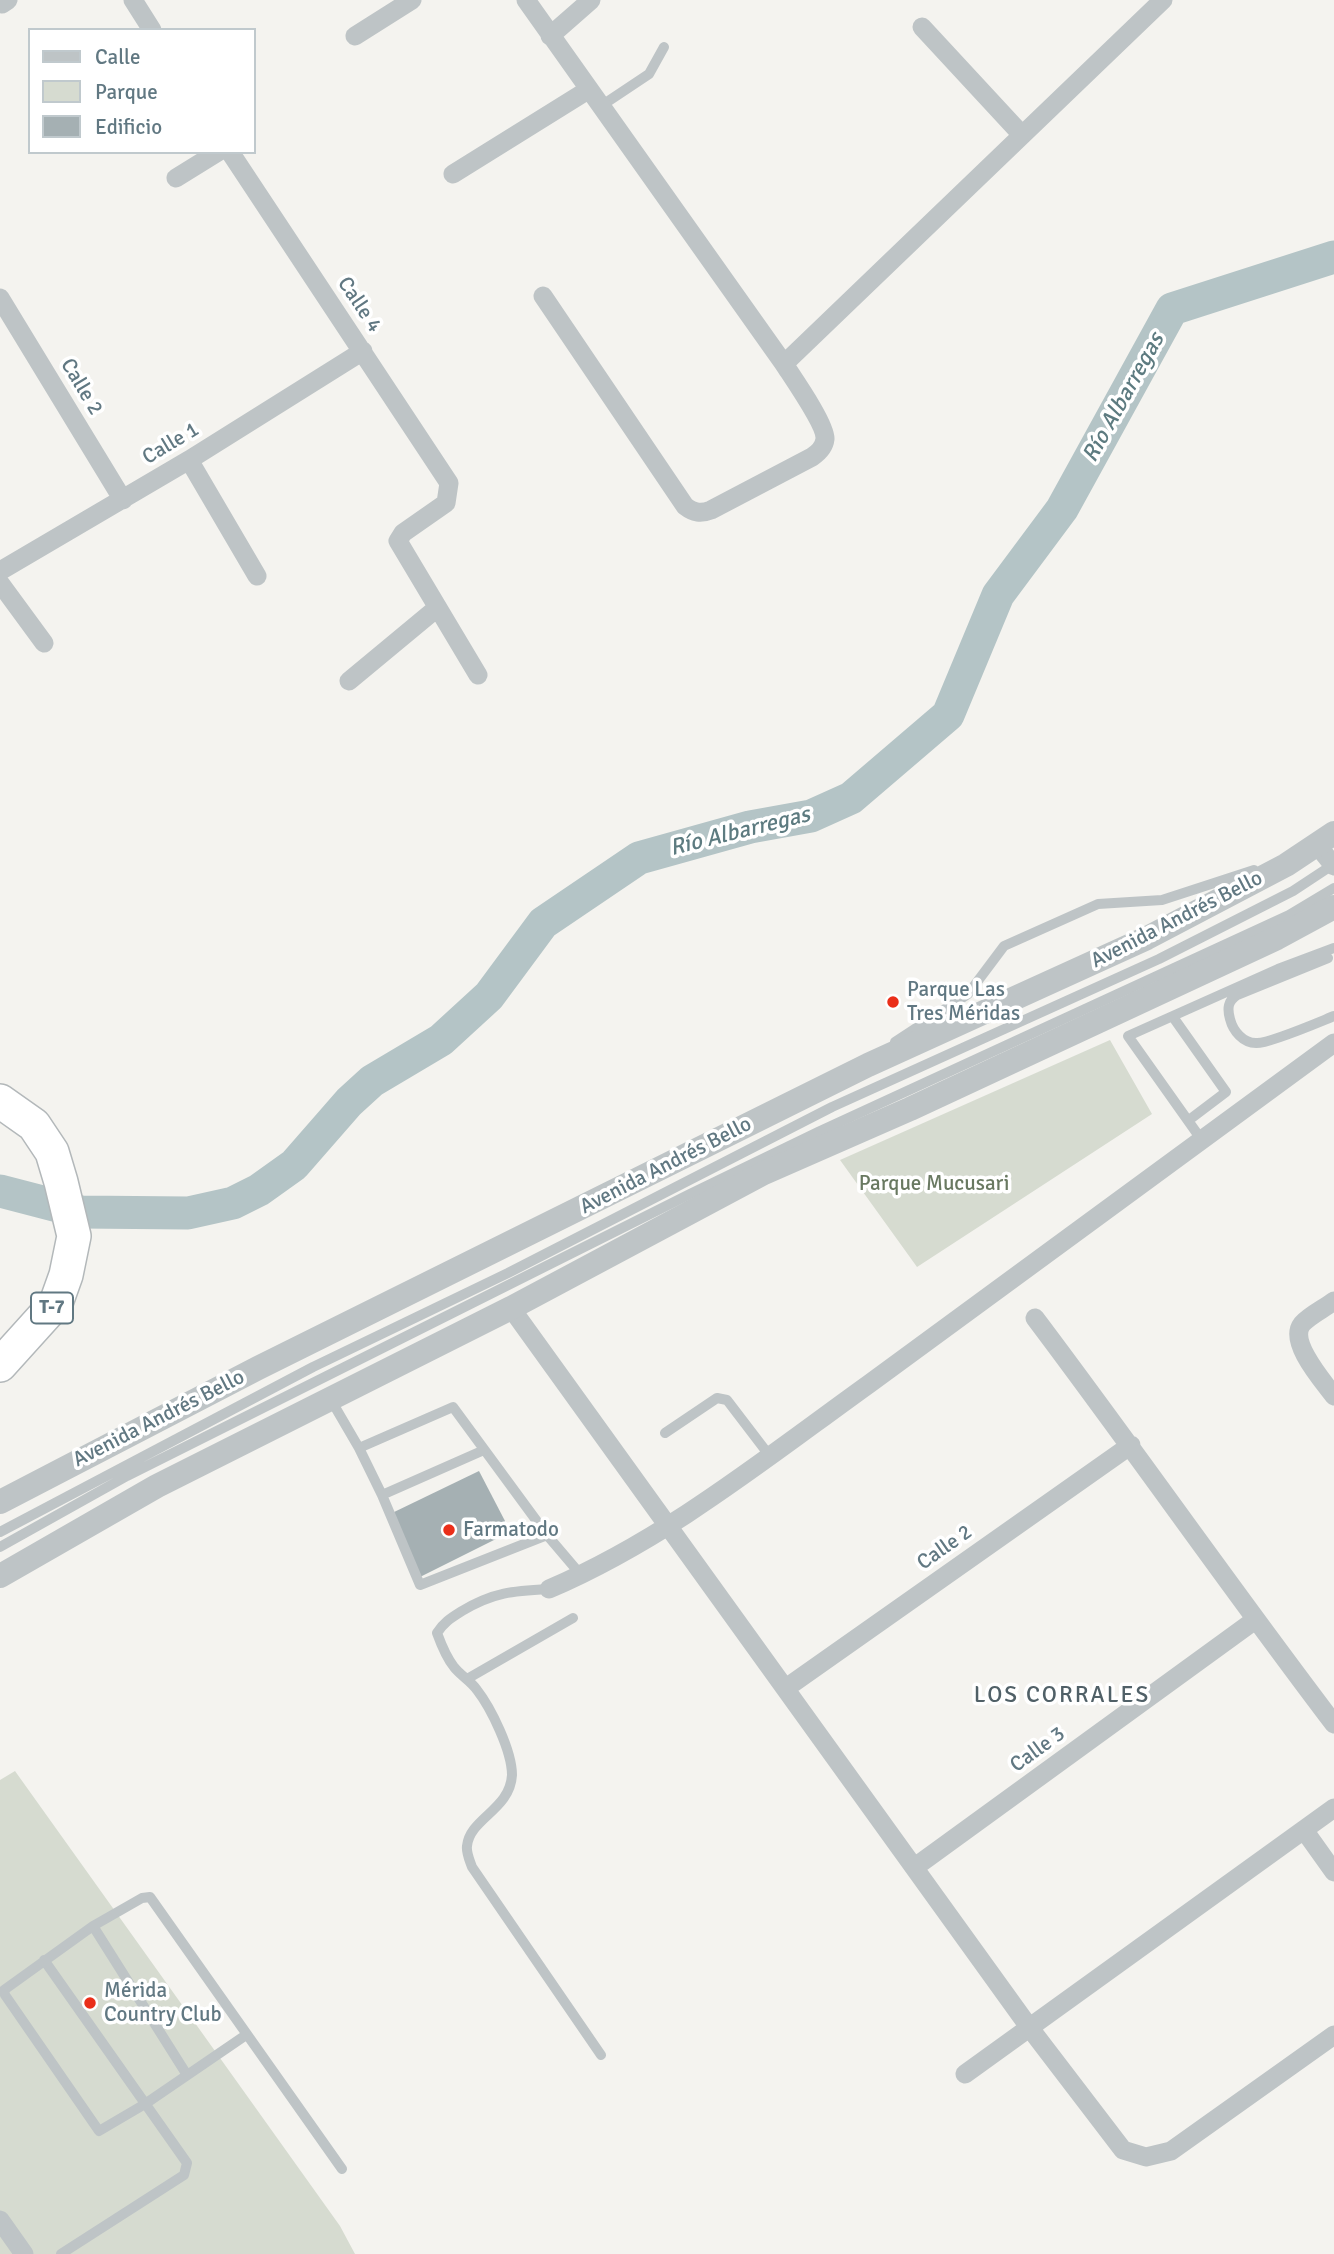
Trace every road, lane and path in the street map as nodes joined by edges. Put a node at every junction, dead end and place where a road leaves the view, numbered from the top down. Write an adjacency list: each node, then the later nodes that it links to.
1 (133, 0): 7 (street)
2 (412, 0): 8 (street)
3 (526, 0): 9 (street)
4 (591, 0): 9 (street)
5 (1163, 0): 13 (street)
6 (922, 27): 13 (street)
7 (151, 28)
8 (355, 36)
9 (550, 36): 11 (street)
10 (664, 47): 12 (lane)
11 (588, 89): 12 (street); 16 (street)
12 (600, 106): 21 (street)
13 (1022, 135): 21 (street)
14 (215, 154): 17 (street)
15 (231, 154): 20 (street, Calle 4)
16 (453, 174)
17 (176, 178)
18 (543, 296): 21 (street)
19 (0, 298): 23 (street, Calle 2)
20 (363, 351): 22 (street, Calle 1); 27 (street, Calle 4)
21 (784, 364)
22 (189, 460): 23 (street, Calle 1); 25 (street)
23 (123, 500): 24 (street, Calle 1)
24 (0, 571)
25 (257, 576)
26 (0, 583): 28 (street)
27 (437, 608): 29 (street); 30 (street)
28 (44, 643)
29 (478, 675)
30 (349, 681)
31 (1330, 855): 32 (street, Avenida Andrés Bello); 58 (lane)
32 (1286, 865): 40 (street, Avenida Andrés Bello); 40 (lane)
33 (1334, 888): 60 (lane)
34 (1334, 907): 45 (street)
35 (1334, 948): 38 (lane)
36 (1328, 958): 37 (lane)
37 (1334, 1016)
38 (1173, 1017): 42 (lane); 42 (lane)
39 (1334, 1043): 43 (street)
40 (868, 1065): 56 (street, Avenida Andrés Bello)
41 (0, 1101): 47 (highway, T-7)
42 (1189, 1120): 43 (lane)
43 (1201, 1139): 54 (street)
44 (1334, 1301): 48 (street)
45 (511, 1308): 49 (street); 57 (street)
46 (1035, 1318): 51 (street)
47 (0, 1365)
48 (1334, 1396)
49 (330, 1399): 52 (lane); 62 (street)
50 (665, 1433): 54 (lane)
51 (1131, 1445): 65 (street); 67 (street, Calle 2)
52 (359, 1448): 53 (lane); 55 (lane)
53 (484, 1450): 55 (lane); 59 (lane)
54 (769, 1455): 57 (street)
55 (382, 1495): 59 (lane)
56 (0, 1502)
57 (668, 1527): 61 (street); 67 (street)
58 (0, 1532)
59 (547, 1535): 61 (lane)
60 (0, 1548)
61 (581, 1575): 63 (street)
62 (0, 1576)
63 (549, 1589): 66 (lane)
64 (573, 1618): 66 (lane)
65 (1255, 1620): 68 (street); 71 (street, Calle 3)
66 (467, 1679): 78 (lane)
67 (786, 1688): 71 (street)
68 (1334, 1724)
69 (1334, 1808): 70 (street)
70 (1304, 1830): 72 (street); 75 (street)
71 (915, 1867): 75 (street)
72 (1334, 1872)
73 (93, 1926): 74 (lane); 76 (lane); 80 (lane)
74 (44, 1960): 81 (lane); 81 (lane)
75 (1028, 2027): 77 (street); 79 (street)
76 (246, 2035): 80 (lane); 82 (lane)
77 (1334, 2035)
78 (601, 2055)
79 (965, 2074)
80 (187, 2075): 81 (lane)
81 (145, 2104): 85 (lane)
82 (342, 2169)
83 (0, 2220): 84 (street)
84 (24, 2254)
85 (61, 2254)

